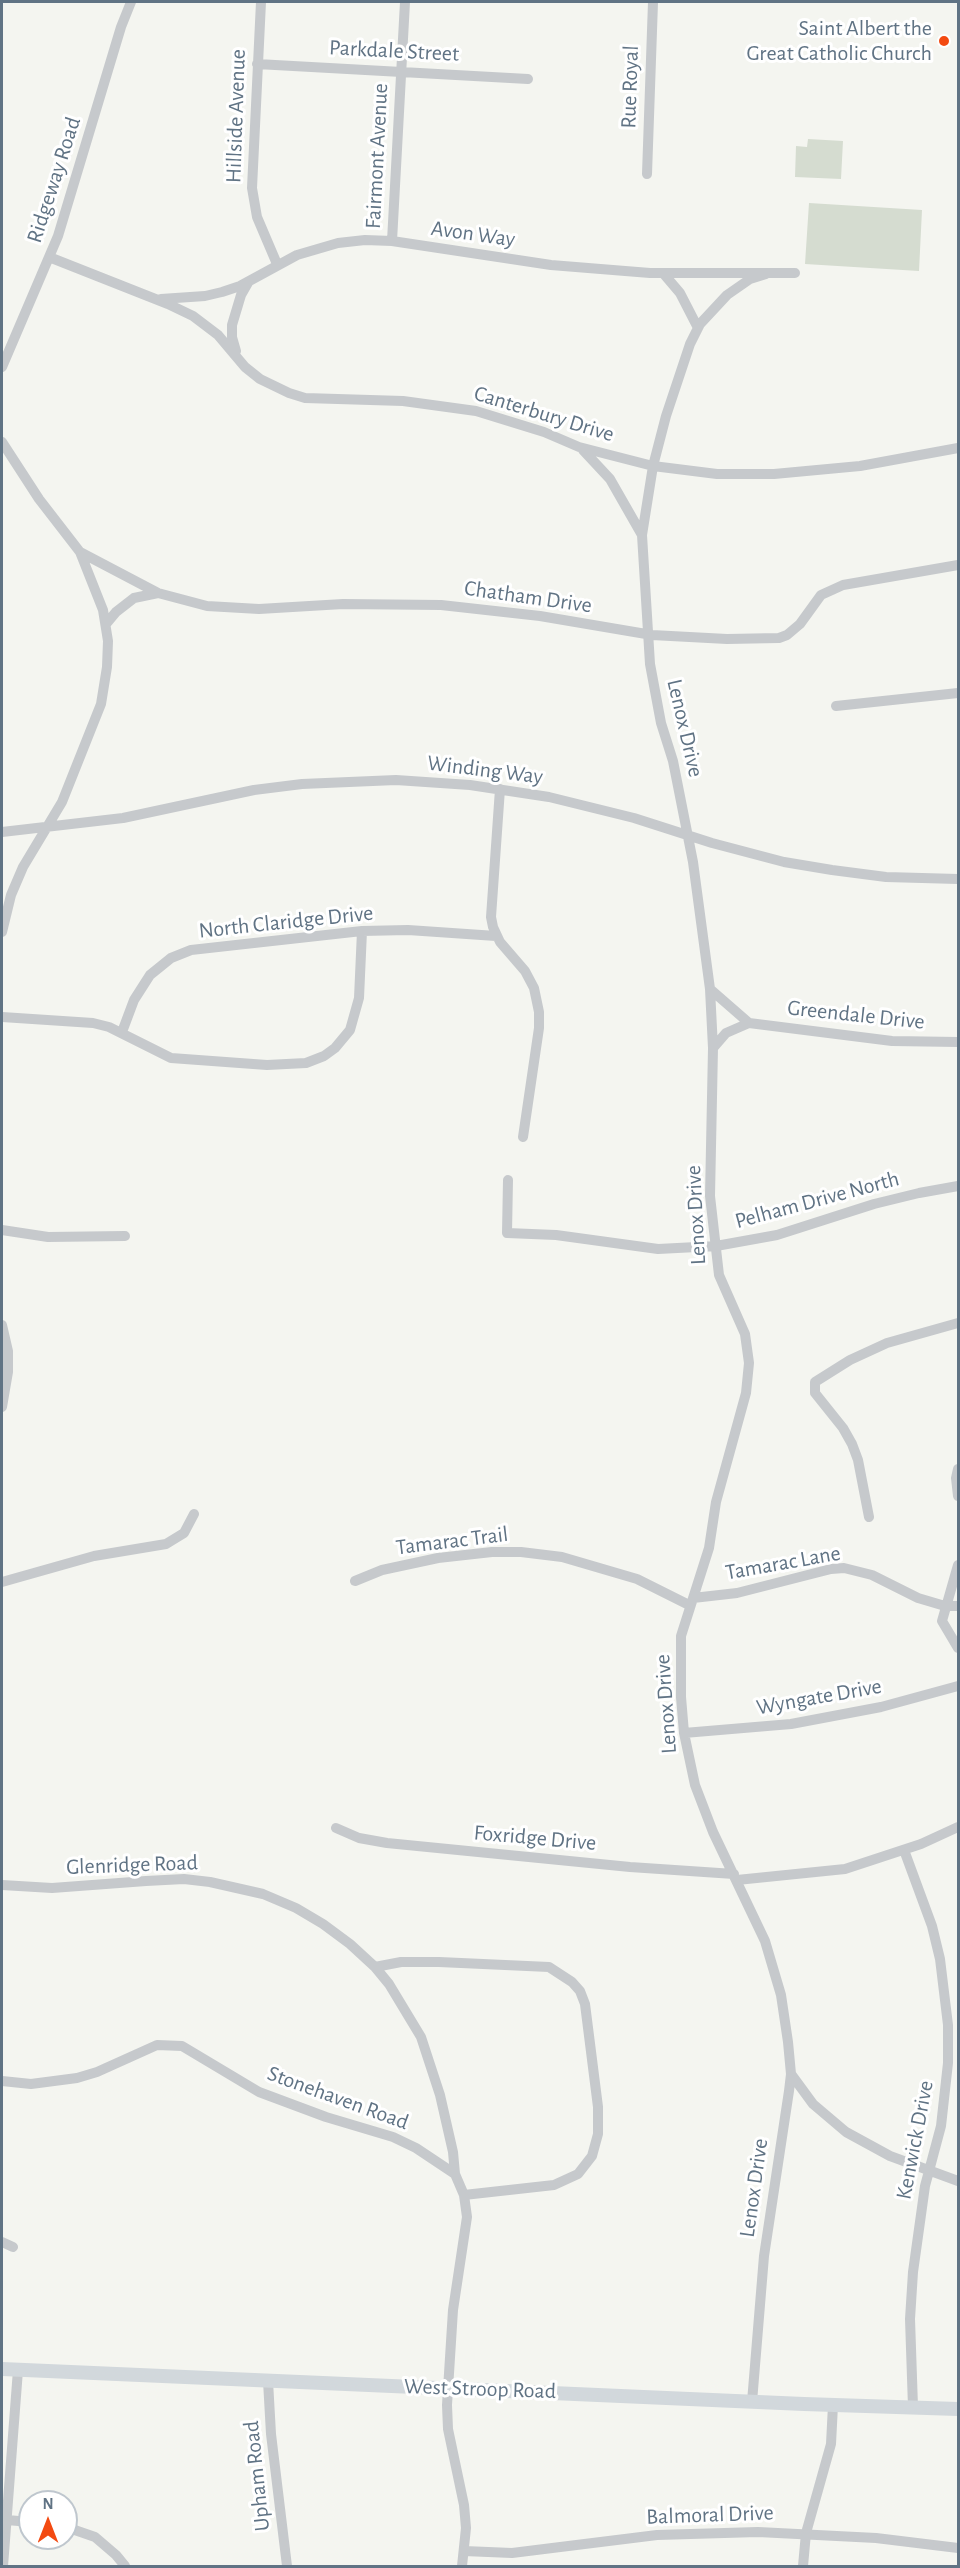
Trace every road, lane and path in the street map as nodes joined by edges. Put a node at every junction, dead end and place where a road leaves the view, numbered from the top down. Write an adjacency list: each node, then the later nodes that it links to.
1 (131, 2): 10 (street, Ridgeway Road)
2 (261, 2): 5 (street, Hillside Avenue)
3 (405, 2): 6 (street, Fairmont Avenue)
4 (653, 2): 8 (street, Rue Royal)
5 (257, 64): 6 (street, Parkdale Street); 11 (street, Hillside Avenue)
6 (401, 71): 7 (street, Parkdale Street); 9 (street, Fairmont Avenue)
7 (528, 78)
8 (647, 174)
9 (392, 241): 11 (street, Avon Way); 12 (street, Avon Way)
10 (49, 257): 16 (street, Canterbury Drive); 19 (street, Ridgeway Road)
11 (277, 264): 15 (street, Avon Way)
12 (663, 273): 14 (street, Avon Way); 17 (street)
13 (795, 273): 14 (street, Avon Way)
14 (766, 274): 17 (street, Lenox Drive)
15 (249, 280): 16 (street, Avon Way); 18 (street)
16 (156, 299): 18 (street, Canterbury Drive)
17 (698, 328): 23 (street, Lenox Drive)
18 (238, 357): 21 (street, Canterbury Drive)
19 (2, 367)
20 (2, 442): 25 (street)
21 (579, 447): 23 (street, Canterbury Drive); 24 (street, Lenox Drive)
22 (958, 448): 23 (street, Canterbury Drive)
23 (653, 466): 24 (street, Lenox Drive)
24 (642, 535): 29 (street, Lenox Drive)
25 (80, 552): 27 (street, Chatham Drive); 28 (street)
26 (958, 565): 29 (street, Chatham Drive)
27 (158, 592): 28 (street); 29 (street, Chatham Drive)
28 (106, 624): 33 (street)
29 (647, 633): 35 (street, Lenox Drive)
30 (958, 693): 31 (street)
31 (836, 706)
32 (500, 789): 33 (street, Winding Way); 35 (street, Winding Way); 39 (street)
33 (47, 827): 34 (street, Winding Way); 37 (street)
34 (2, 832)
35 (688, 835): 36 (street, Winding Way); 40 (street, Lenox Drive)
36 (958, 879)
37 (2, 932)
38 (362, 932): 39 (street, North Claridge Drive); 43 (street, North Claridge Drive); 43 (street)
39 (496, 936): 46 (street)
40 (710, 989): 42 (street); 45 (street, Lenox Drive)
41 (2, 1017): 43 (street)
42 (749, 1023): 44 (street, Greendale Drive); 45 (street)
43 (122, 1032)
44 (958, 1042)
45 (713, 1048): 51 (street, Lenox Drive)
46 (523, 1137)
47 (508, 1180): 51 (street, Pelham Drive North)
48 (958, 1186): 51 (street, Pelham Drive North)
49 (2, 1230): 50 (street)
50 (124, 1236)
51 (716, 1246): 62 (street, Lenox Drive)
52 (958, 1323): 58 (street)
53 (2, 1325): 54 (street)
54 (2, 1407)
55 (958, 1469): 56 (street)
56 (958, 1496)
57 (194, 1514): 60 (street)
58 (869, 1517)
59 (958, 1565): 63 (street)
60 (2, 1581)
61 (355, 1581): 62 (street, Tamarac Trail)
62 (691, 1602): 63 (street, Tamarac Lane); 67 (street, Lenox Drive)
63 (945, 1606): 64 (street, Tamarac Lane); 65 (street)
64 (958, 1606)
65 (958, 1648)
66 (958, 1686): 67 (street, Wyngate Drive)
67 (684, 1733): 71 (street, Lenox Drive)
68 (958, 1827): 70 (street, Foxridge Drive)
69 (336, 1828): 71 (street, Foxridge Drive)
70 (904, 1850): 71 (street, Foxridge Drive); 76 (street, Kenwick Drive)
71 (736, 1877): 74 (street, Lenox Drive)
72 (2, 1885): 73 (street, Glenridge Road)
73 (375, 1967): 77 (street, Glenridge Road); 79 (street)
74 (791, 2074): 76 (street); 86 (street, Lenox Drive)
75 (2, 2081): 77 (street, Stonehaven Road)
76 (929, 2171): 78 (street); 88 (street, Kenwick Drive)
77 (455, 2174): 79 (street)
78 (958, 2181)
79 (464, 2195): 85 (street)
80 (2, 2242): 81 (street)
81 (13, 2247)
82 (2, 2369): 83 (main road, West Stroop Road)
83 (18, 2370): 84 (main road, West Stroop Road); 90 (street)
84 (268, 2381): 85 (main road, West Stroop Road); 98 (street, Upham Road)
85 (448, 2388): 86 (main road, West Stroop Road); 95 (street)
86 (752, 2402): 87 (main road, West Stroop Road)
87 (833, 2405): 88 (main road, West Stroop Road); 93 (street)
88 (913, 2407): 89 (main road, West Stroop Road)
89 (958, 2409)
90 (8, 2520): 91 (street); 96 (street)
91 (18, 2521)
92 (78, 2532): 97 (street)
93 (806, 2533): 94 (street, Balmoral Drive); 95 (street, Balmoral Drive); 100 (street)
94 (958, 2548)
95 (464, 2551): 99 (street)
96 (3, 2566)
97 (125, 2566)
98 (287, 2566)
99 (462, 2566)
100 (803, 2566)

